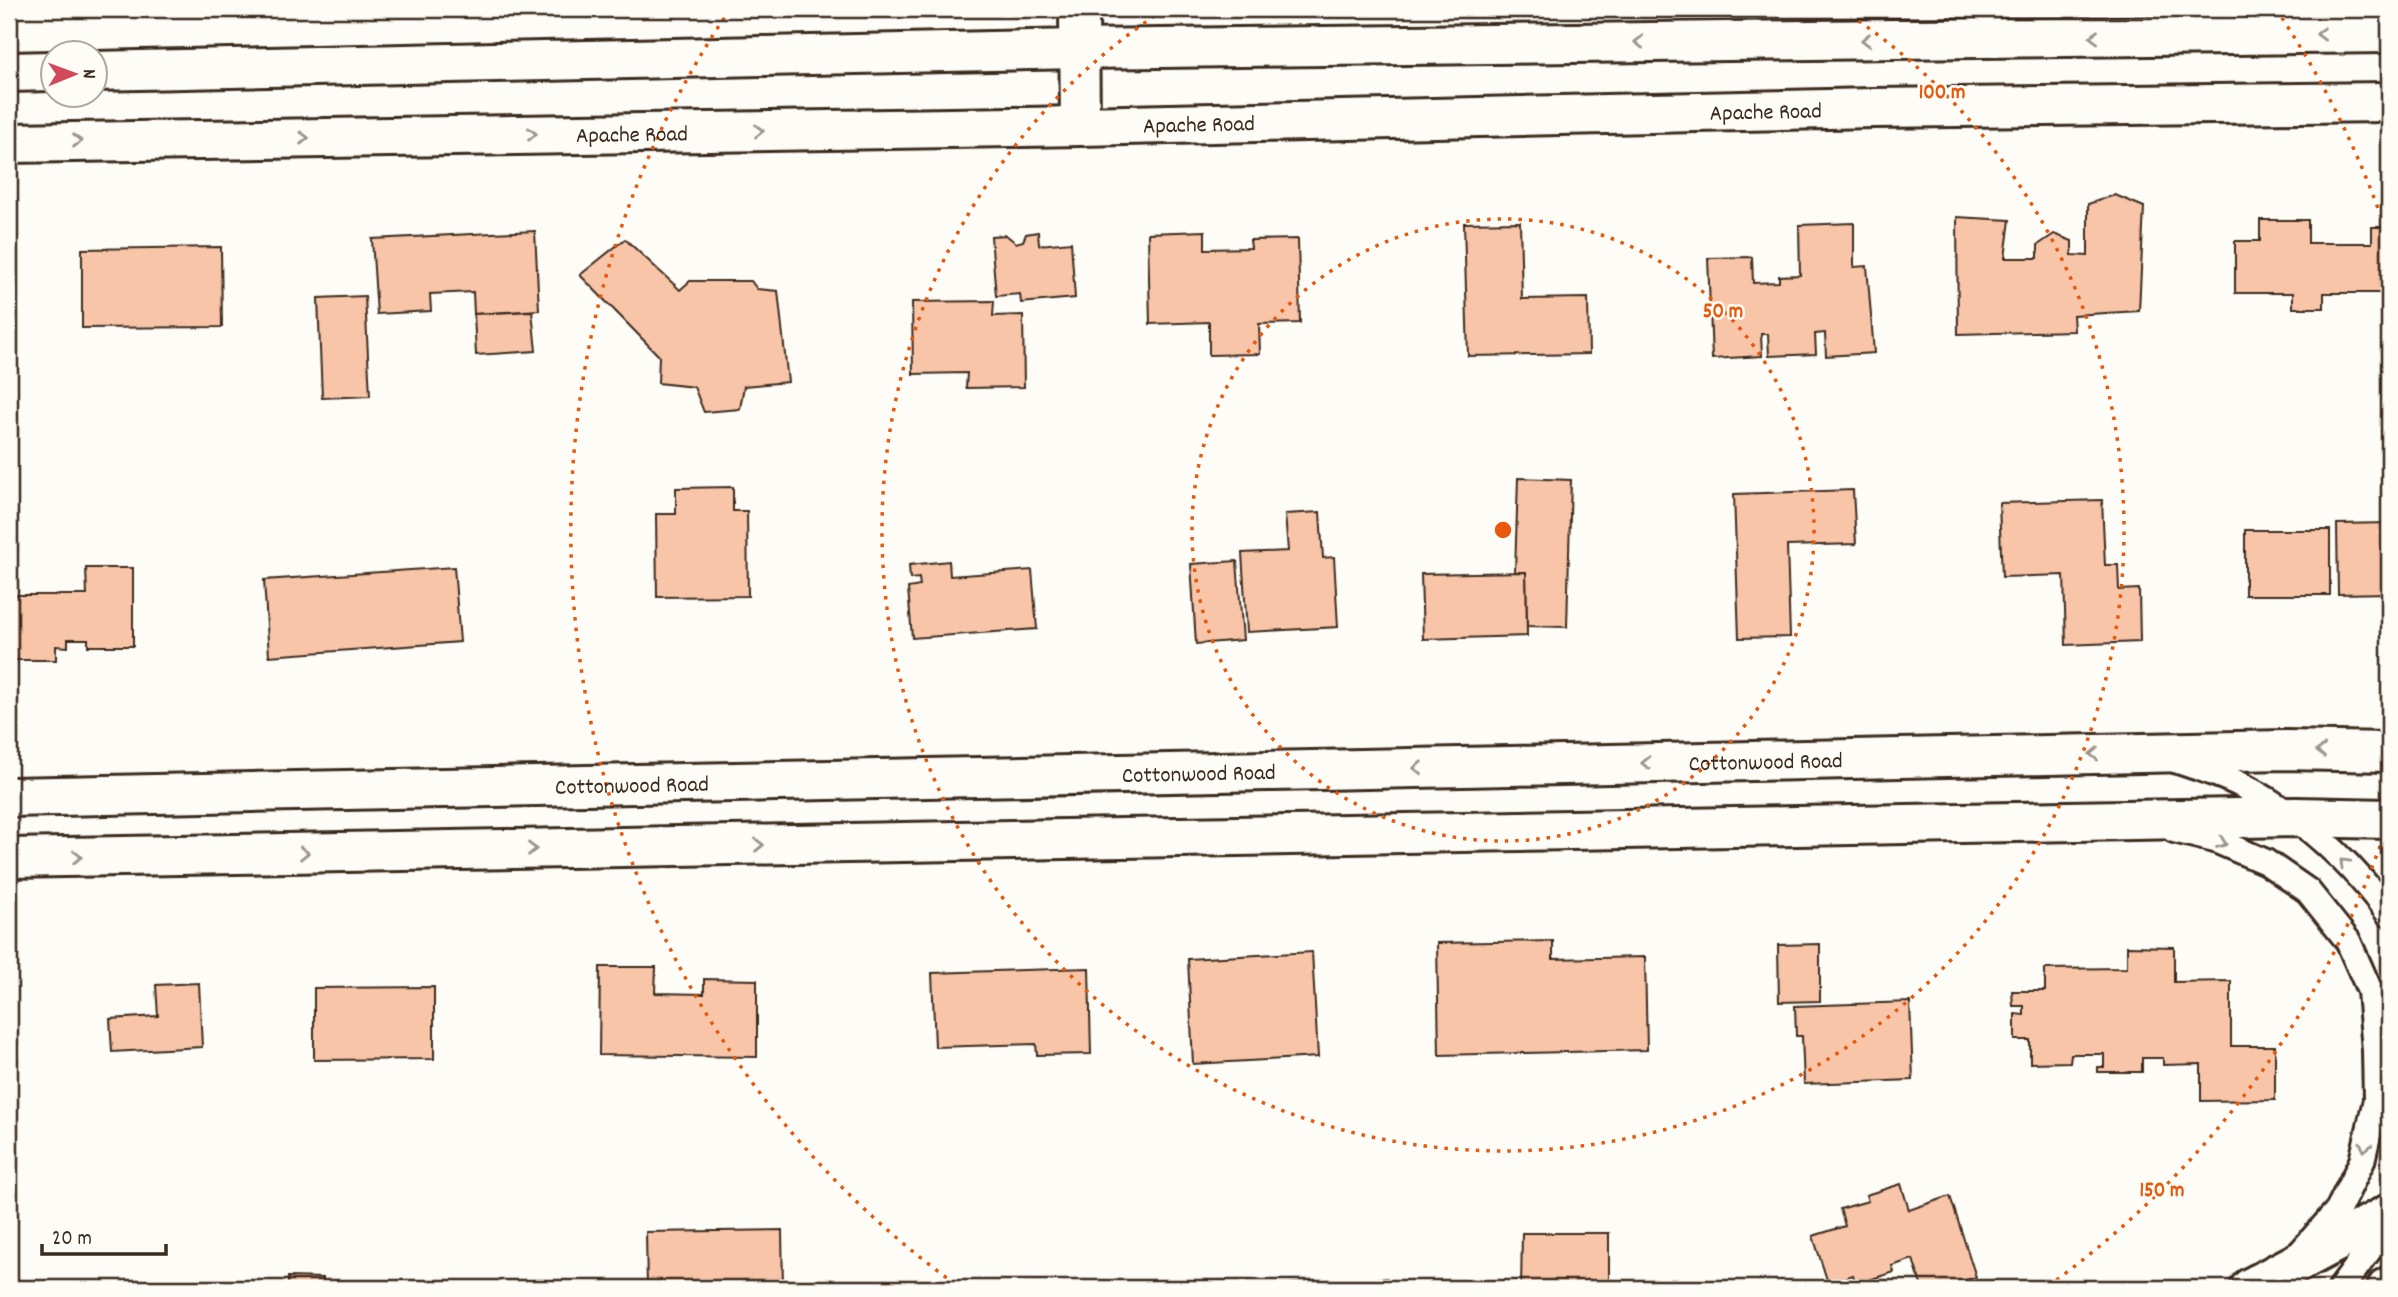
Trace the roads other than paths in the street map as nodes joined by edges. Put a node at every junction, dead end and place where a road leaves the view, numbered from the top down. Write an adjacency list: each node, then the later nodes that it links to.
1 (1079, 9): 3 (street)
2 (2389, 33): 3 (street, one-way to 3)
3 (1079, 49): 5 (street); 8 (street)
4 (38, 71): 6 (street)
5 (108, 71)
6 (9, 72)
7 (2389, 102): 8 (street, Apache Road)
8 (1080, 126): 9 (street, Apache Road, one-way to 8)
9 (9, 142)
10 (2389, 752): 11 (street, Cottonwood Road, one-way to 11)
11 (2157, 753): 12 (street, Cottonwood Road, one-way to 12); 13 (lane)
12 (9, 797)
13 (2296, 817): 14 (street); 15 (street); 17 (lane, one-way to 13)
14 (2132, 820): 16 (street, one-way to 14); 20 (lane, one-way to 20)
15 (2389, 820)
16 (9, 859)
17 (2389, 914)
18 (2389, 1214): 20 (street)
19 (2389, 1223): 22 (lane)
20 (2287, 1269): 21 (street)
21 (2250, 1288)
22 (2341, 1288)

